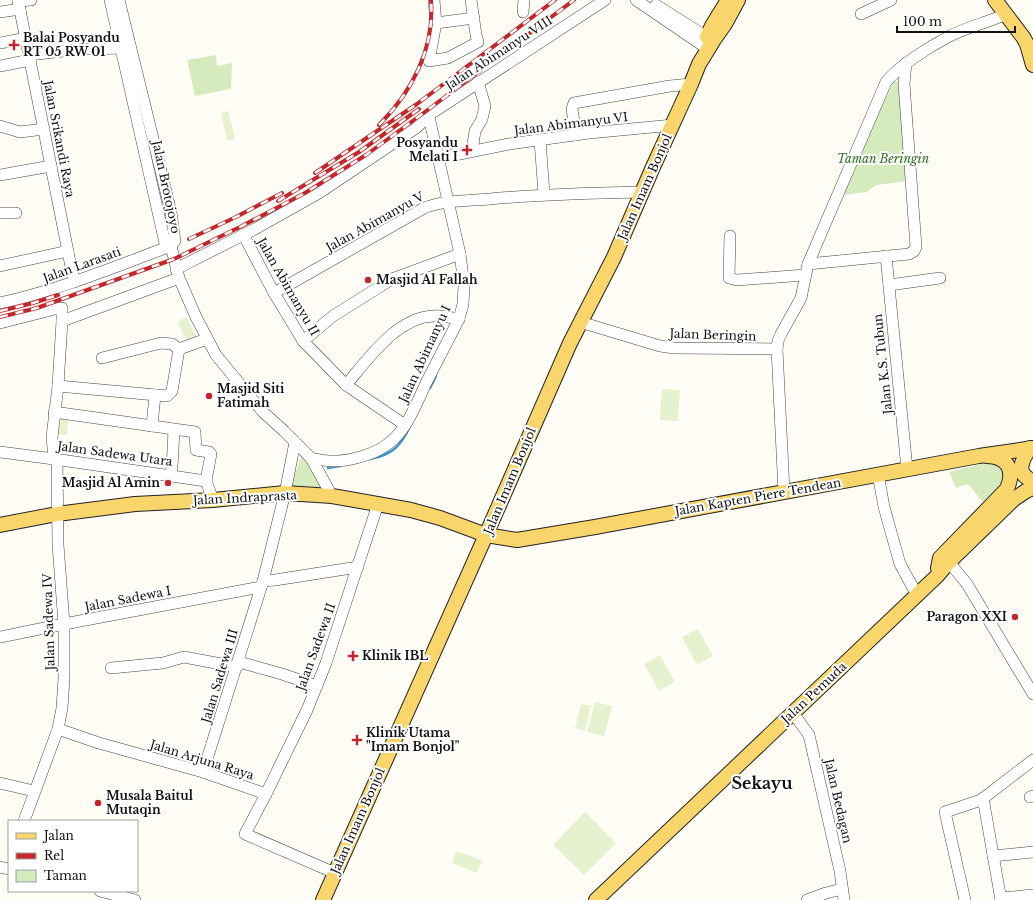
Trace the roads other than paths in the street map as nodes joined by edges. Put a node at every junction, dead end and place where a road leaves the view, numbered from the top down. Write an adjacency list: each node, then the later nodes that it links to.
1 (31, 0): 14 (street)
2 (110, 0): 25 (street, Jalan Brotojoyo)
3 (119, 0): 25 (street, Jalan Brotojoyo)
4 (434, 0): 20 (street)
5 (471, 0): 19 (street)
6 (524, 0): 16 (street)
7 (605, 0): 30 (street, Jalan Abimanyu VIII)
8 (636, 0): 13 (street)
9 (728, 0): 23 (main road, Jalan Imam Bonjol)
10 (738, 0): 23 (main road, Jalan Imam Bonjol)
11 (891, 0): 17 (street)
12 (995, 0): 18 (main road)
13 (652, 2): 23 (street)
14 (19, 3): 15 (street); 21 (street, Jalan Srikandi Raya)
15 (0, 12)
16 (522, 12)
17 (861, 14)
18 (1006, 14): 24 (main road); 27 (street)
19 (474, 18): 20 (street); 20 (street)
20 (436, 24)
21 (26, 38): 22 (street); 26 (street, Jalan Srikandi Raya)
22 (0, 43)
23 (708, 43): 31 (main road, Jalan Imam Bonjol)
24 (1030, 43): 28 (main road)
25 (126, 48): 26 (street); 32 (street, Jalan Brotojoyo)
26 (30, 57): 29 (street); 36 (street, Jalan Srikandi Raya)
27 (906, 63): 55 (street); 57 (street)
28 (1033, 65)
29 (0, 66)
30 (478, 82): 33 (street, Jalan Abimanyu VIII); 39 (street)
31 (691, 84): 34 (main road, Jalan Imam Bonjol); 37 (street)
32 (139, 103): 46 (street, Jalan Brotojoyo); 49 (street, Jalan Brotojoyo)
33 (429, 117): 40 (street, Jalan Abimanyu I); 50 (street, Jalan Abimanyu VIII)
34 (673, 125): 37 (street, Jalan Abimanyu VI); 43 (main road, Jalan Imam Bonjol)
35 (0, 126): 36 (street)
36 (44, 129): 41 (street, Jalan Srikandi Raya)
37 (576, 135): 38 (street, Jalan Abimanyu VI)
38 (540, 140): 39 (street, Jalan Abimanyu VI); 44 (street)
39 (472, 151): 40 (street, Jalan Abimanyu VI)
40 (440, 158): 45 (street, Jalan Abimanyu I)
41 (51, 166): 42 (street); 53 (street, Jalan Srikandi Raya)
42 (0, 175)
43 (642, 192): 44 (street, Jalan Abimanyu V); 66 (main road, Jalan Imam Bonjol)
44 (544, 194): 45 (street, Jalan Abimanyu V)
45 (450, 202): 54 (street, Jalan Abimanyu I); 62 (street, Jalan Abimanyu V)
46 (171, 212): 49 (street); 52 (street, Jalan Brotojoyo)
47 (0, 213): 48 (street)
48 (16, 213)
49 (159, 215): 52 (street, Jalan Brotojoyo)
50 (243, 234): 58 (street, Jalan Abimanyu VIII); 62 (street, Jalan Abimanyu II)
51 (730, 236): 57 (street)
52 (171, 246): 58 (street); 60 (street, Jalan Larasati)
53 (68, 251): 56 (street); 60 (street, Jalan Srikandi Raya)
54 (460, 254): 64 (street, Jalan Abimanyu I); 69 (street)
55 (886, 256): 57 (street); 61 (street, Jalan K.S. Tubun)
56 (0, 266)
57 (806, 270): 71 (street)
58 (177, 274): 65 (street, Jalan Abimanyu VIII); 68 (street)
59 (940, 278): 61 (street)
60 (74, 282): 63 (street, Jalan Larasati)
61 (889, 285): 86 (street, Jalan K.S. Tubun)
62 (274, 293): 69 (street, Jalan Abimanyu II)
63 (0, 303)
64 (459, 319): 73 (street); 77 (street, Jalan Abimanyu I)
65 (62, 322): 67 (street, Jalan Sadewa IV); 74 (street, Jalan Sadewa IV)
66 (580, 322): 71 (street, Jalan Beringin); 99 (main road, Jalan Imam Bonjol)
67 (0, 323)
68 (207, 339): 70 (street); 80 (street)
69 (303, 341): 73 (street, Jalan Abimanyu II)
70 (179, 349): 72 (street); 75 (street)
71 (777, 349): 92 (street)
72 (102, 358)
73 (346, 384): 77 (street, Jalan Abimanyu II)
74 (58, 386): 75 (street); 76 (street, Jalan Sadewa IV)
75 (155, 395): 78 (street)
76 (54, 412): 78 (street); 85 (street, Jalan Sadewa IV)
77 (406, 425): 84 (street, Jalan Abimanyu I)
78 (152, 426): 79 (street)
79 (174, 430): 88 (street); 89 (street)
80 (295, 442): 84 (street); 93 (street, Jalan Sadewa III)
81 (1031, 448): 83 (main road, Jalan Kapten Piere Tendean); 90 (main road)
82 (0, 452): 85 (street, Jalan Sadewa Utara)
83 (979, 456): 86 (main road, Jalan Kapten Piere Tendean); 102 (main road)
84 (311, 458): 94 (street)
85 (55, 459): 88 (street, Jalan Sadewa Utara); 97 (street, Jalan Sadewa IV)
86 (907, 468): 87 (main road, Jalan Kapten Piere Tendean)
87 (878, 474): 92 (main road, Jalan Kapten Piere Tendean); 104 (street)
88 (171, 476): 89 (street, Jalan Sadewa Utara)
89 (206, 481): 95 (street)
90 (1033, 481)
91 (1033, 488): 100 (main road, Jalan Pemuda)
92 (784, 492): 99 (main road, Jalan Kapten Piere Tendean)
93 (285, 493): 94 (main road, Jalan Indraprasta); 95 (main road, Jalan Indraprasta); 103 (street, Jalan Sadewa III)
94 (332, 496): 96 (main road, Jalan Indraprasta)
95 (213, 500): 97 (main road, Jalan Indraprasta)
96 (378, 504): 99 (main road, Jalan Indraprasta); 101 (street, Jalan Sadewa II)
97 (57, 514): 98 (main road, Jalan Indraprasta); 105 (street, Jalan Sadewa IV)
98 (0, 525)
99 (486, 535): 122 (main road, Jalan Imam Bonjol)
100 (949, 562): 102 (main road, Jalan Pemuda); 110 (street)
101 (358, 566): 103 (street, Jalan Sadewa I); 109 (street, Jalan Sadewa II)
102 (937, 576): 104 (main road, Jalan Pemuda)
103 (262, 584): 105 (street, Jalan Sadewa I); 107 (street, Jalan Sadewa III)
104 (917, 595): 111 (main road, Jalan Pemuda)
105 (64, 624): 106 (street, Jalan Sadewa I); 112 (street, Jalan Sadewa IV)
106 (0, 637)
107 (238, 664): 108 (street); 109 (street); 114 (street, Jalan Sadewa III)
108 (111, 668)
109 (317, 686): 117 (street, Jalan Sadewa II)
110 (1033, 694)
111 (793, 713): 123 (street, Jalan Bedagan); 129 (main road, Jalan Pemuda)
112 (58, 729): 114 (street, Jalan Arjuna Raya); 116 (street)
113 (1033, 760): 118 (street)
114 (203, 772): 117 (street, Jalan Arjuna Raya)
115 (0, 783): 116 (street)
116 (34, 791): 119 (street)
117 (266, 794): 122 (street)
118 (983, 798): 121 (street); 132 (street)
119 (24, 820)
120 (1033, 852): 121 (street)
121 (993, 856): 126 (street)
122 (335, 873): 128 (main road, Jalan Imam Bonjol)
123 (842, 889): 130 (street); 131 (street, Jalan Bedagan)
124 (104, 894): 127 (street)
125 (1033, 895): 126 (street)
126 (1001, 899)
127 (135, 900)
128 (323, 900)
129 (596, 900)
130 (807, 900)
131 (844, 900)
132 (965, 900)

